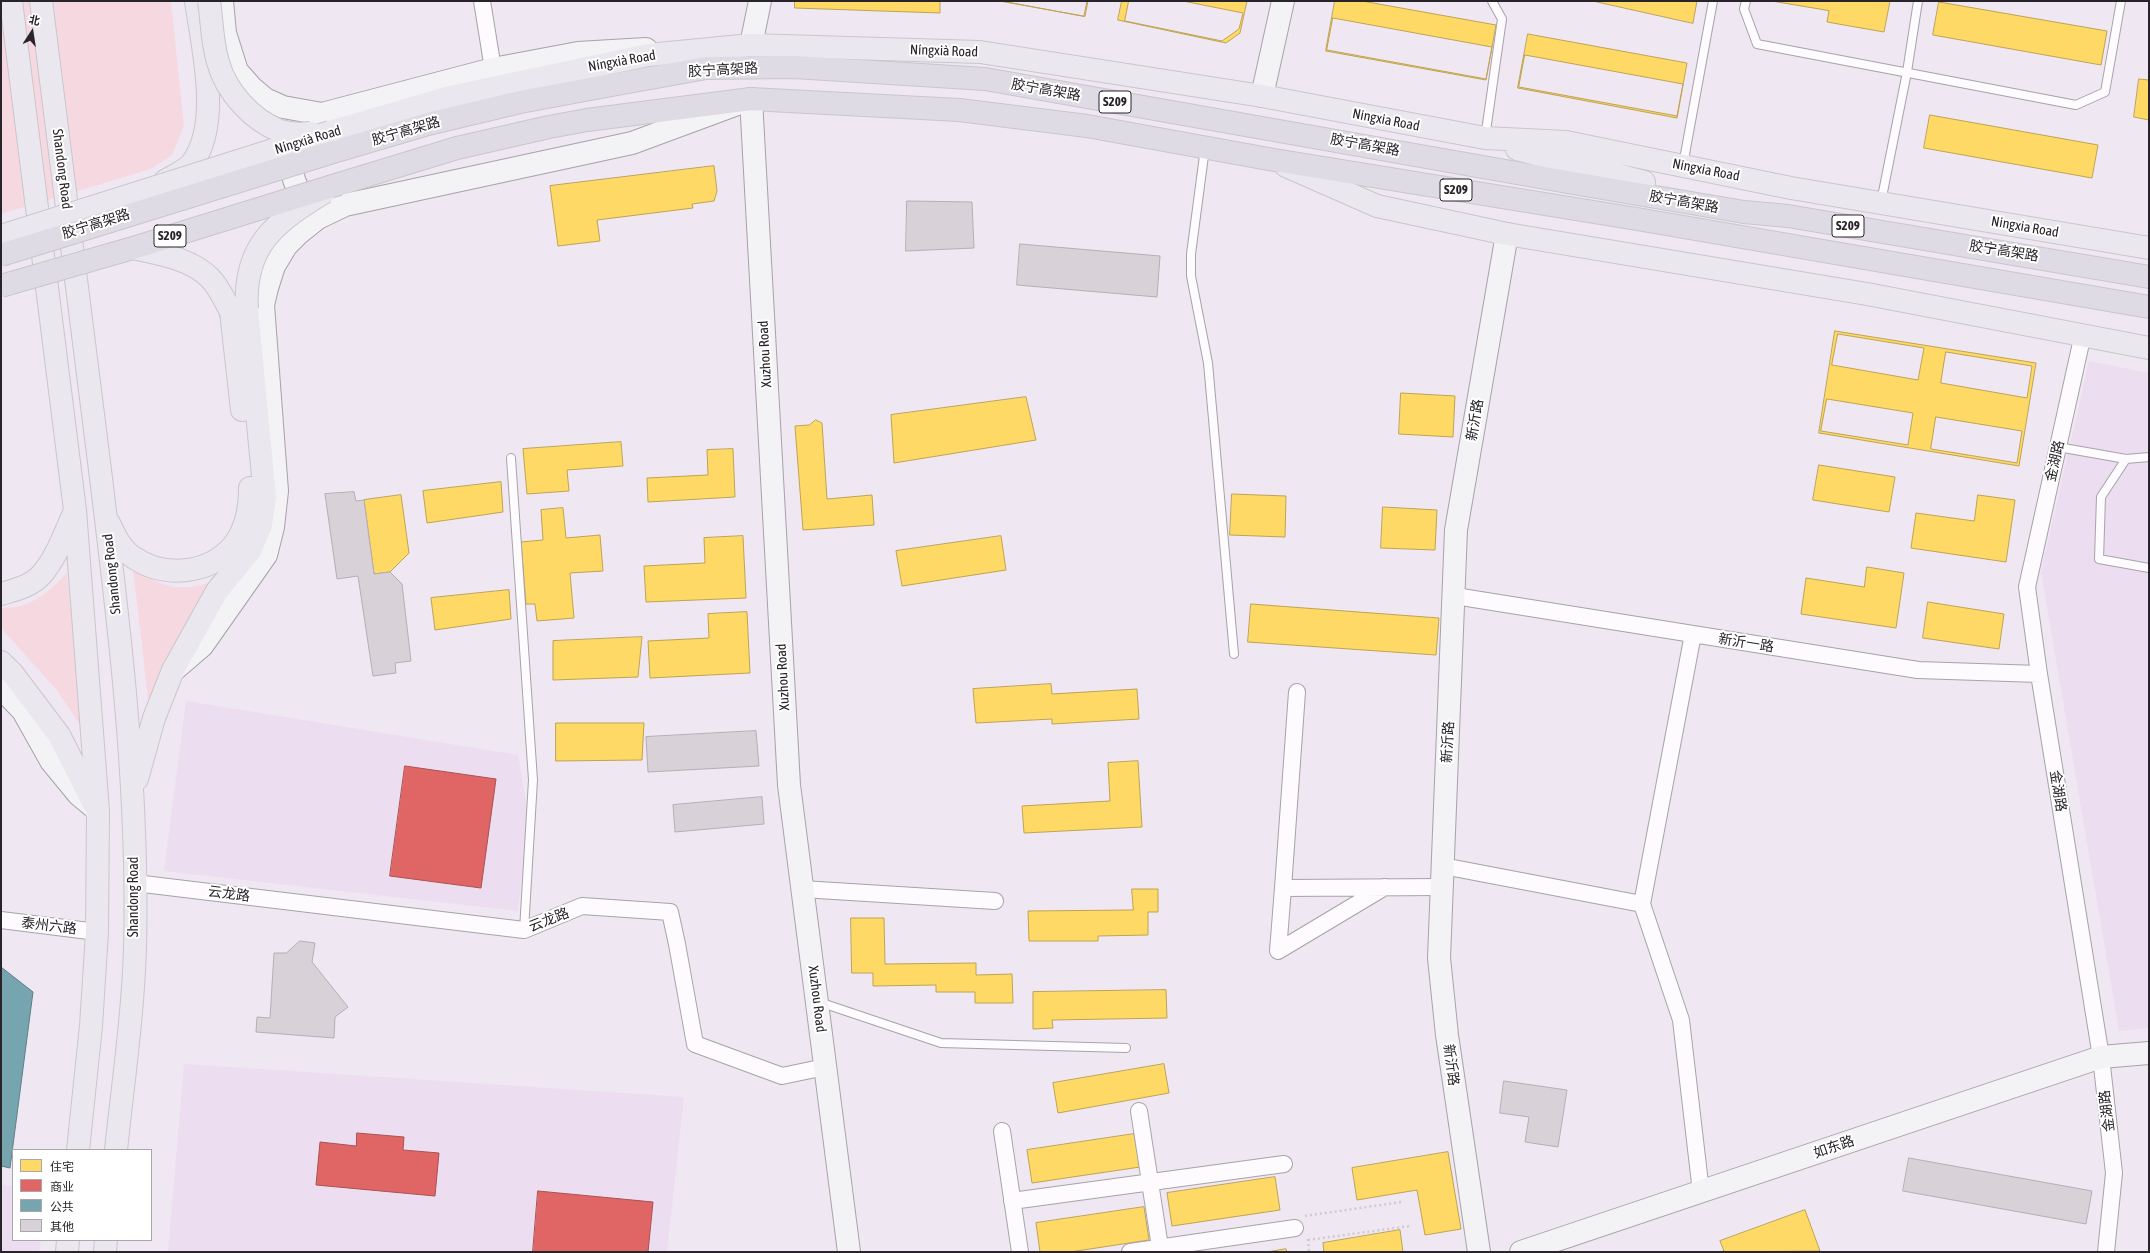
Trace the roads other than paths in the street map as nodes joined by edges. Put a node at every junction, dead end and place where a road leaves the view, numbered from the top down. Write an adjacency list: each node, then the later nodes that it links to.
1 (11, 1): 47 (main road, Shandong Road)
2 (41, 1): 48 (main road, Shandong Road)
3 (196, 1): 28 (main road, bridge)
4 (209, 1): 22 (main road, bridge)
5 (222, 1): 20 (street)
6 (482, 1): 16 (street)
7 (760, 1): 14 (street)
8 (1283, 1): 18 (street)
9 (1492, 1): 21 (lane)
10 (1713, 1): 25 (lane)
11 (1746, 1): 17 (lane)
12 (1918, 1): 17 (lane)
13 (2121, 1): 17 (lane)
14 (751, 45): 15 (main road, Níngxià Road); 18 (main road, Níngxià Road)
15 (685, 52): 16 (street); 22 (main road, Níngxià Road)
16 (492, 69): 20 (street)
17 (1907, 72): 29 (lane)
18 (1262, 96): 21 (main road, Ningxia Road)
19 (751, 99): 23 (highway, 胶宁高架路 / S209); 27 (highway, 胶宁高架路 / S209); 31 (street); 65 (street, Xuzhou Road)
20 (304, 112): 31 (street)
21 (1485, 138): 25 (main road, Ningxia Road); 26 (main road)
22 (332, 142): 28 (main road, Níngxià Road, bridge); 30 (highway, 胶宁高架路 / S209); 36 (highway, 胶宁高架路 / S209, bridge)
23 (1205, 148): 24 (highway, 胶宁高架路 / S209); 53 (lane)
24 (1274, 160): 32 (main road); 39 (highway, 胶宁高架路 / S209)
25 (1683, 166): 29 (main road, Ningxia Road)
26 (1644, 182): 30 (highway)
27 (339, 184): 34 (highway, 胶宁高架路 / S209, bridge); 40 (main road, bridge)
28 (154, 188): 33 (main road, Níngxià Road, bridge)
29 (1881, 202): 35 (main road, Ningxia Road)
30 (1788, 216): 37 (highway, 胶宁高架路 / S209)
31 (318, 218): 55 (street)
32 (1507, 234): 41 (main road); 51 (street, 新沂路)
33 (1, 236)
34 (133, 248): 38 (highway, 胶宁高架路 / S209, bridge); 40 (main road, bridge)
35 (2149, 248)
36 (1, 255)
37 (2149, 277)
38 (1, 286)
39 (2149, 307)
40 (239, 311): 48 (main road); 55 (main road)
41 (2083, 334): 42 (main road); 43 (street, 金湖路)
42 (2149, 348)
43 (2058, 447): 46 (lane); 56 (street, 金湖路)
44 (2149, 457): 46 (lane)
45 (511, 458): 69 (lane)
46 (2126, 459): 49 (lane)
47 (75, 510): 50 (main road); 60 (main road, Shandong Road)
48 (106, 517): 59 (main road, Shandong Road)
49 (2149, 568)
50 (1, 594)
51 (1455, 596): 52 (street, 新沂一路); 61 (street, 新沂路)
52 (1693, 634): 56 (street, 新沂一路); 67 (street)
53 (1234, 654)
54 (1, 662): 60 (main road)
55 (173, 670): 59 (main road)
56 (2039, 674): 74 (street, 金湖路)
57 (1, 688): 60 (street)
58 (1297, 692): 64 (street)
59 (133, 792): 62 (main road, Shandong Road)
60 (98, 811): 70 (main road, Shandong Road)
61 (1442, 876): 63 (street); 67 (street); 93 (street, 新沂路)
62 (135, 883): 69 (street, 云龙路); 79 (main road, Shandong Road)
63 (1385, 887): 64 (street); 64 (street)
64 (1283, 888)
65 (802, 889): 66 (street); 71 (street, Xuzhou Road)
66 (995, 901)
67 (1642, 904): 82 (street)
68 (1, 920): 70 (street, 泰州六路)
69 (524, 930): 75 (street, 云龙路)
70 (97, 932): 78 (main road, Shandong Road)
71 (817, 1001): 72 (lane); 75 (street, Xuzhou Road)
72 (1126, 1048)
73 (2149, 1053): 74 (street, 如东路)
74 (2101, 1057): 82 (street, 如东路); 95 (street, 金湖路)
75 (825, 1066): 90 (street, Xuzhou Road)
76 (1139, 1111): 81 (street)
77 (1002, 1131): 83 (street)
78 (78, 1149)
79 (116, 1149)
80 (1284, 1164): 81 (street)
81 (1150, 1183): 83 (street); 87 (street)
82 (1701, 1192): 94 (street, 如东路)
83 (1012, 1201): 91 (street)
84 (1303, 1228): 87 (street)
85 (68, 1241): 88 (main road)
86 (106, 1241): 89 (main road)
87 (1161, 1250): 92 (street)
88 (67, 1252)
89 (105, 1252)
90 (849, 1252)
91 (1020, 1252)
92 (1130, 1252)
93 (1479, 1252)
94 (1521, 1252)
95 (2106, 1252)

